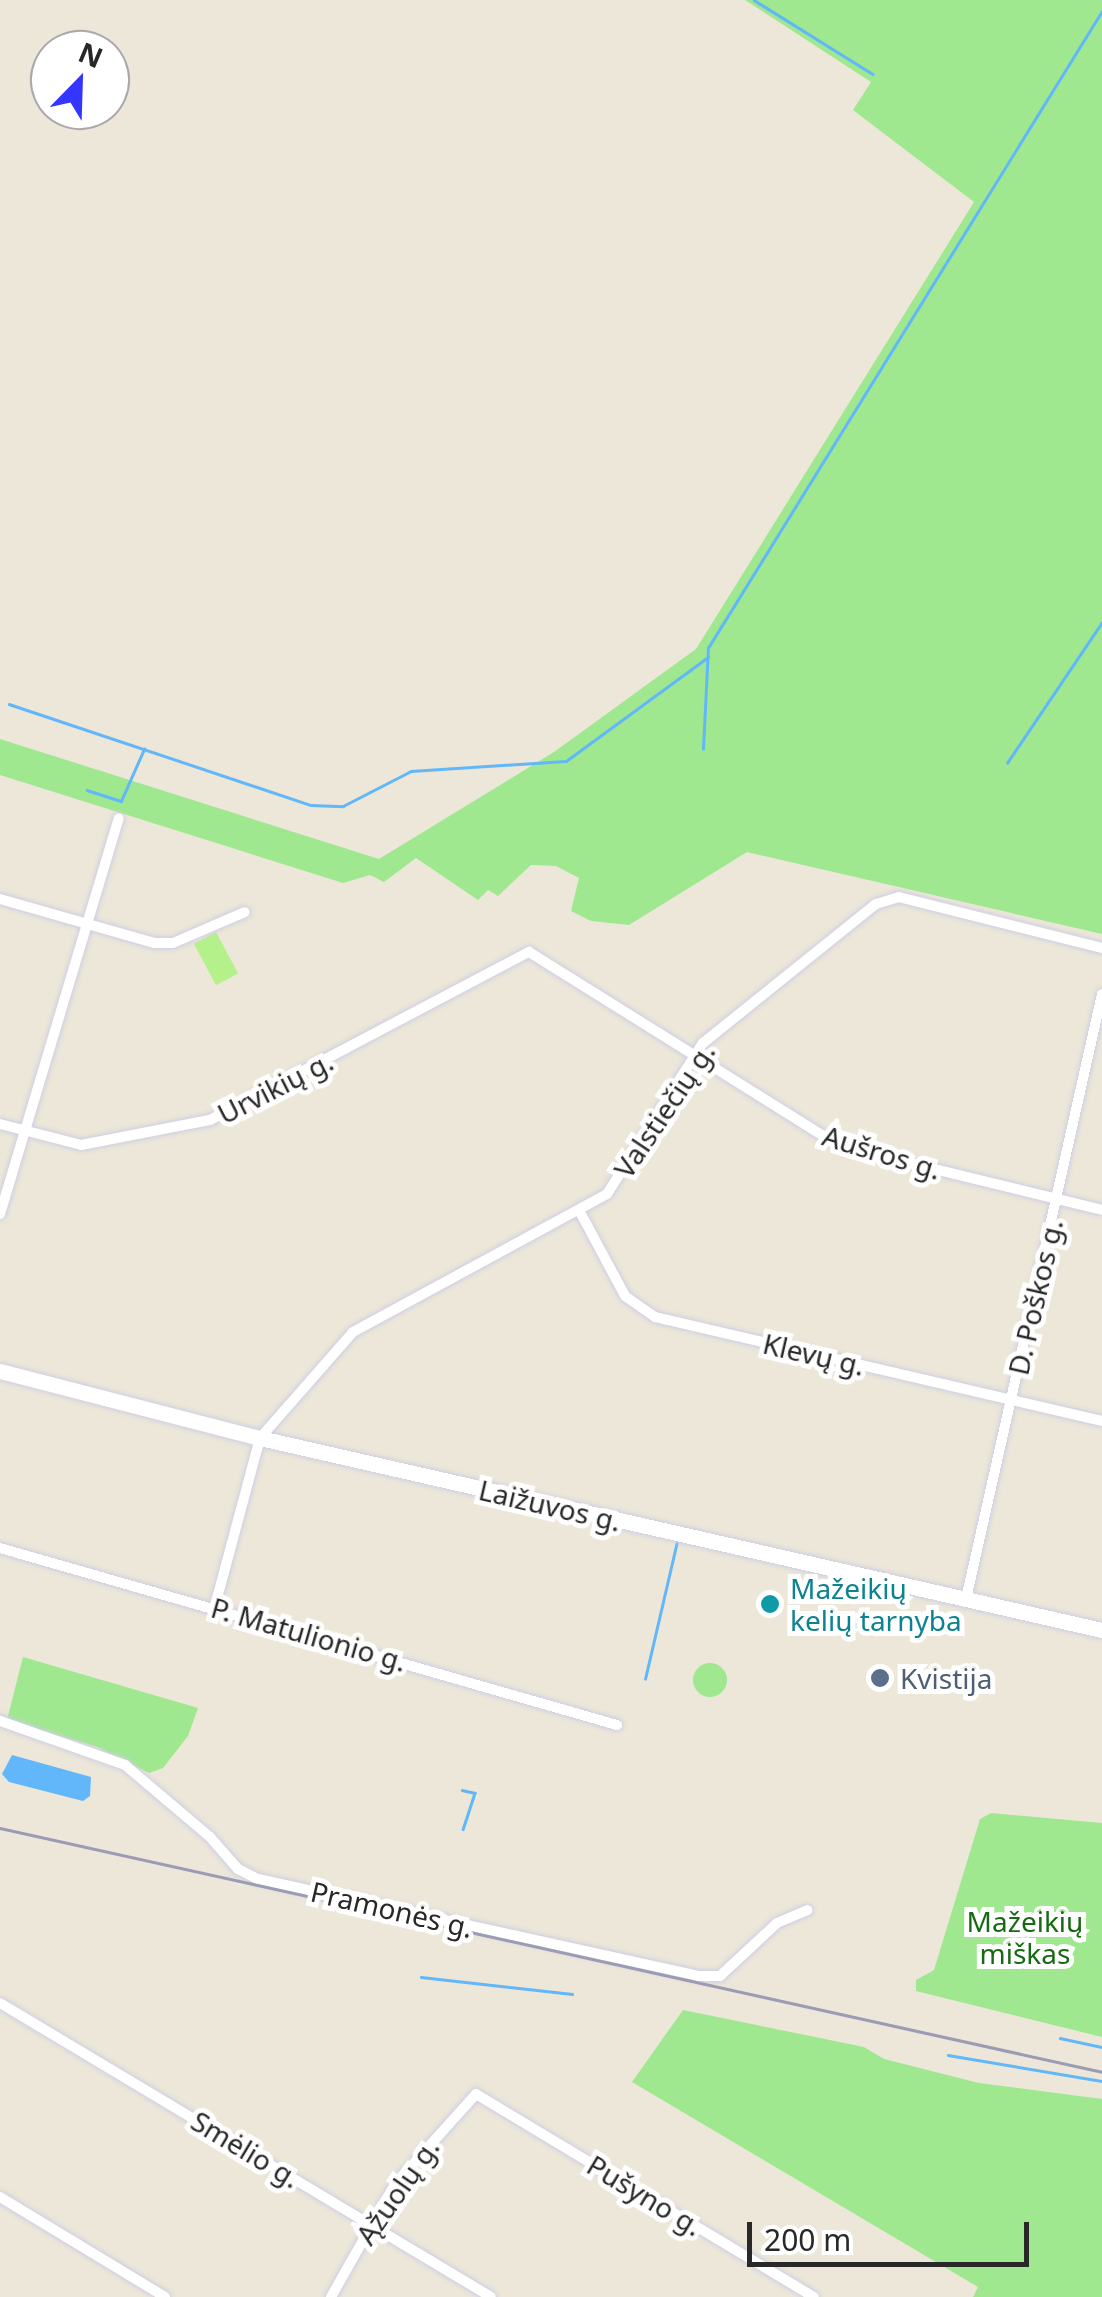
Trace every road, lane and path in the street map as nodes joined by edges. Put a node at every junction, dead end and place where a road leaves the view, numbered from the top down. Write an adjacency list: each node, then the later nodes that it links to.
1 (120, 818): 4 (street)
2 (0, 899): 4 (street)
3 (245, 912): 4 (street)
4 (89, 926): 10 (street)
5 (1102, 948): 8 (street, Valstiečių g.)
6 (529, 952): 8 (street, Aušros g.); 10 (street, Urvikių g.)
7 (1102, 994): 11 (street, D. Poškos g.)
8 (692, 1058): 11 (street, Aušros g.); 13 (street, Valstiečių g.)
9 (0, 1124): 10 (street, Urvikių g.)
10 (25, 1131): 14 (street)
11 (1058, 1200): 12 (street, Aušros g.); 16 (street, D. Poškos g.)
12 (1102, 1210)
13 (580, 1212): 16 (street, Klevų g.); 18 (street, Valstiečių g.)
14 (0, 1214)
15 (0, 1372): 18 (main road, Laižuvos g.)
16 (1011, 1399): 17 (street, Klevų g.); 20 (street, D. Poškos g.)
17 (1102, 1421)
18 (260, 1438): 20 (main road, Laižuvos g.); 21 (street)
19 (0, 1548): 21 (street, P. Matulionio g.)
20 (966, 1599): 22 (main road, Laižuvos g.)
21 (215, 1606): 24 (street, P. Matulionio g.)
22 (1102, 1630)
23 (0, 1721): 25 (street, Pramonės g.)
24 (618, 1725)
25 (807, 1910)
26 (0, 2002): 29 (street, Smėlio g.)
27 (476, 2094): 29 (street, Ąžuolų g.); 33 (street, Pušyno g.)
28 (0, 2197): 30 (street)
29 (370, 2223): 31 (street, Ąžuolų g.); 32 (street, Smėlio g.)
30 (166, 2297)
31 (332, 2297)
32 (492, 2297)
33 (814, 2297)

